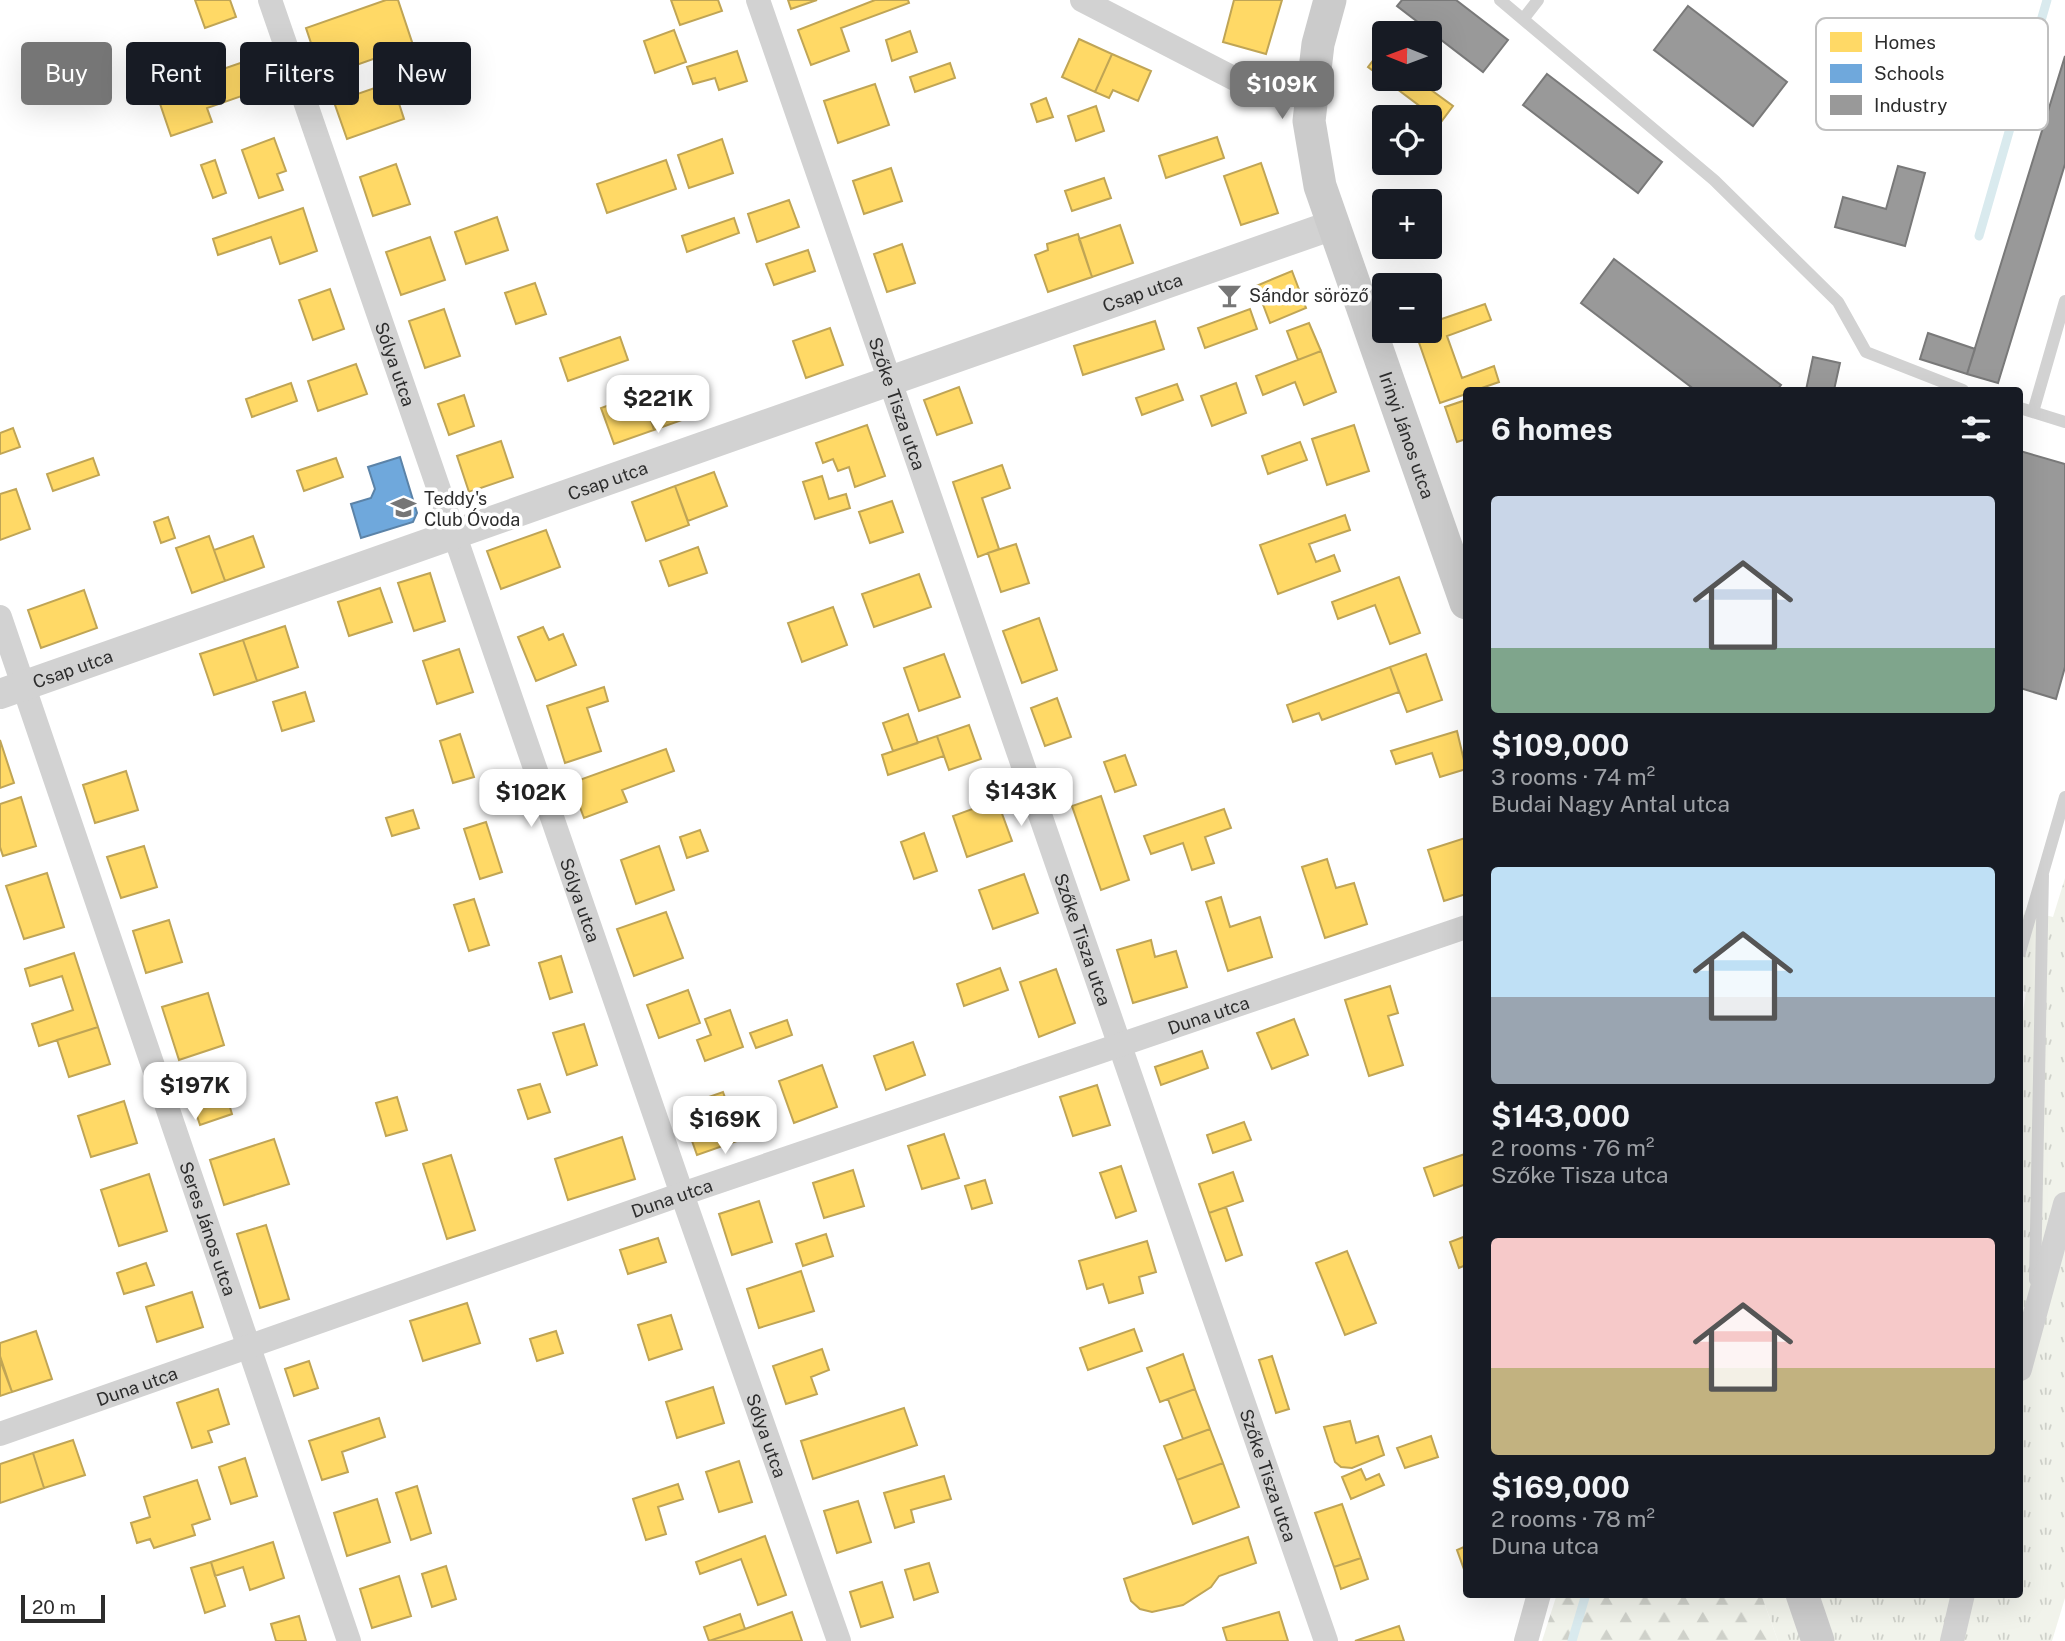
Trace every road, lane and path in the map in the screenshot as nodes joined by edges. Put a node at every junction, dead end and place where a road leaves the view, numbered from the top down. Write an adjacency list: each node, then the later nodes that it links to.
1 (270, 0): 16 (street, Sólya utca)
2 (758, 0): 11 (street, Szőke Tisza utca)
3 (1082, 0): 8 (street)
4 (1330, 0): 8 (main road, Irinyi János utca)
5 (1500, 0): 7 (lane)
6 (1538, 0): 7 (lane)
7 (1524, 18): 12 (lane)
8 (1312, 94): 9 (main road, Irinyi János utca)
9 (1333, 225): 11 (street, Csap utca); 17 (main road, Irinyi János utca)
10 (2065, 301): 14 (lane)
11 (891, 379): 16 (street, Csap utca); 24 (street, Szőke Tisza utca)
12 (1955, 387)
13 (2023, 409): 14 (lane)
14 (2033, 412): 15 (lane)
15 (2065, 422)
16 (454, 534): 19 (street, Csap utca); 25 (street, Sólya utca)
17 (1463, 594)
18 (0, 617): 19 (street, Seres János utca)
19 (12, 690): 29 (street, Seres János utca)
20 (2065, 797): 21 (lane)
21 (2043, 875): 23 (lane); 28 (lane)
22 (1463, 928): 24 (street, Duna utca)
23 (2023, 942)
24 (1120, 1046): 25 (street, Duna utca); 37 (street, Szőke Tisza utca)
25 (682, 1194): 29 (street, Duna utca); 36 (street, Sólya utca)
26 (2065, 1204): 28 (street)
27 (2065, 1251): 28 (street)
28 (2035, 1308): 30 (street)
29 (247, 1346): 31 (street, Duna utca); 35 (street, Seres János utca)
30 (2023, 1357)
31 (0, 1434)
32 (1538, 1598): 38 (street)
33 (1803, 1598): 39 (main road)
34 (1962, 1598): 40 (street)
35 (349, 1641)
36 (839, 1641)
37 (1326, 1641)
38 (1526, 1641)
39 (1818, 1641)
40 (1952, 1641)

